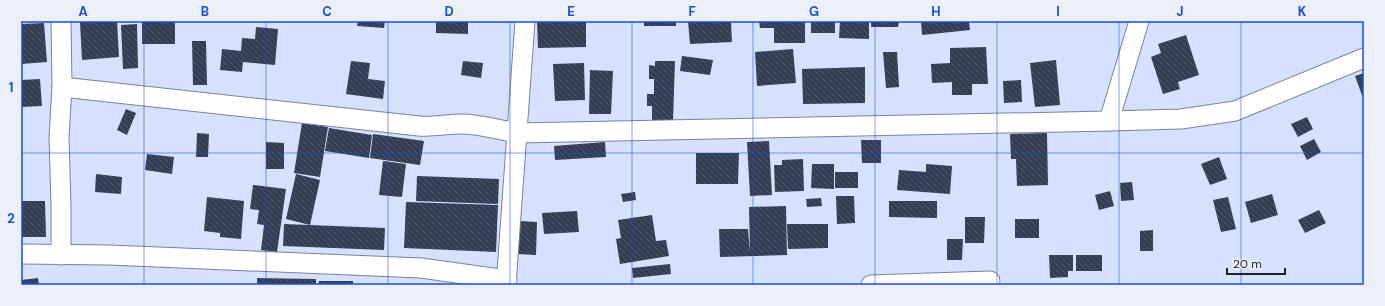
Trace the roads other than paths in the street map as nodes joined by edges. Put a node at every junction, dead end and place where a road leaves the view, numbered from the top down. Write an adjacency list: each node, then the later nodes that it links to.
1 (61, 21): 5 (street)
2 (525, 21): 7 (street)
3 (1133, 23): 6 (street)
4 (1364, 58): 6 (street)
5 (62, 87): 7 (street); 9 (street)
6 (1109, 121): 7 (street)
7 (517, 133): 11 (street)
8 (21, 254): 9 (street)
9 (61, 255): 11 (street)
10 (990, 281): 12 (street)
11 (506, 282)
12 (871, 285)

